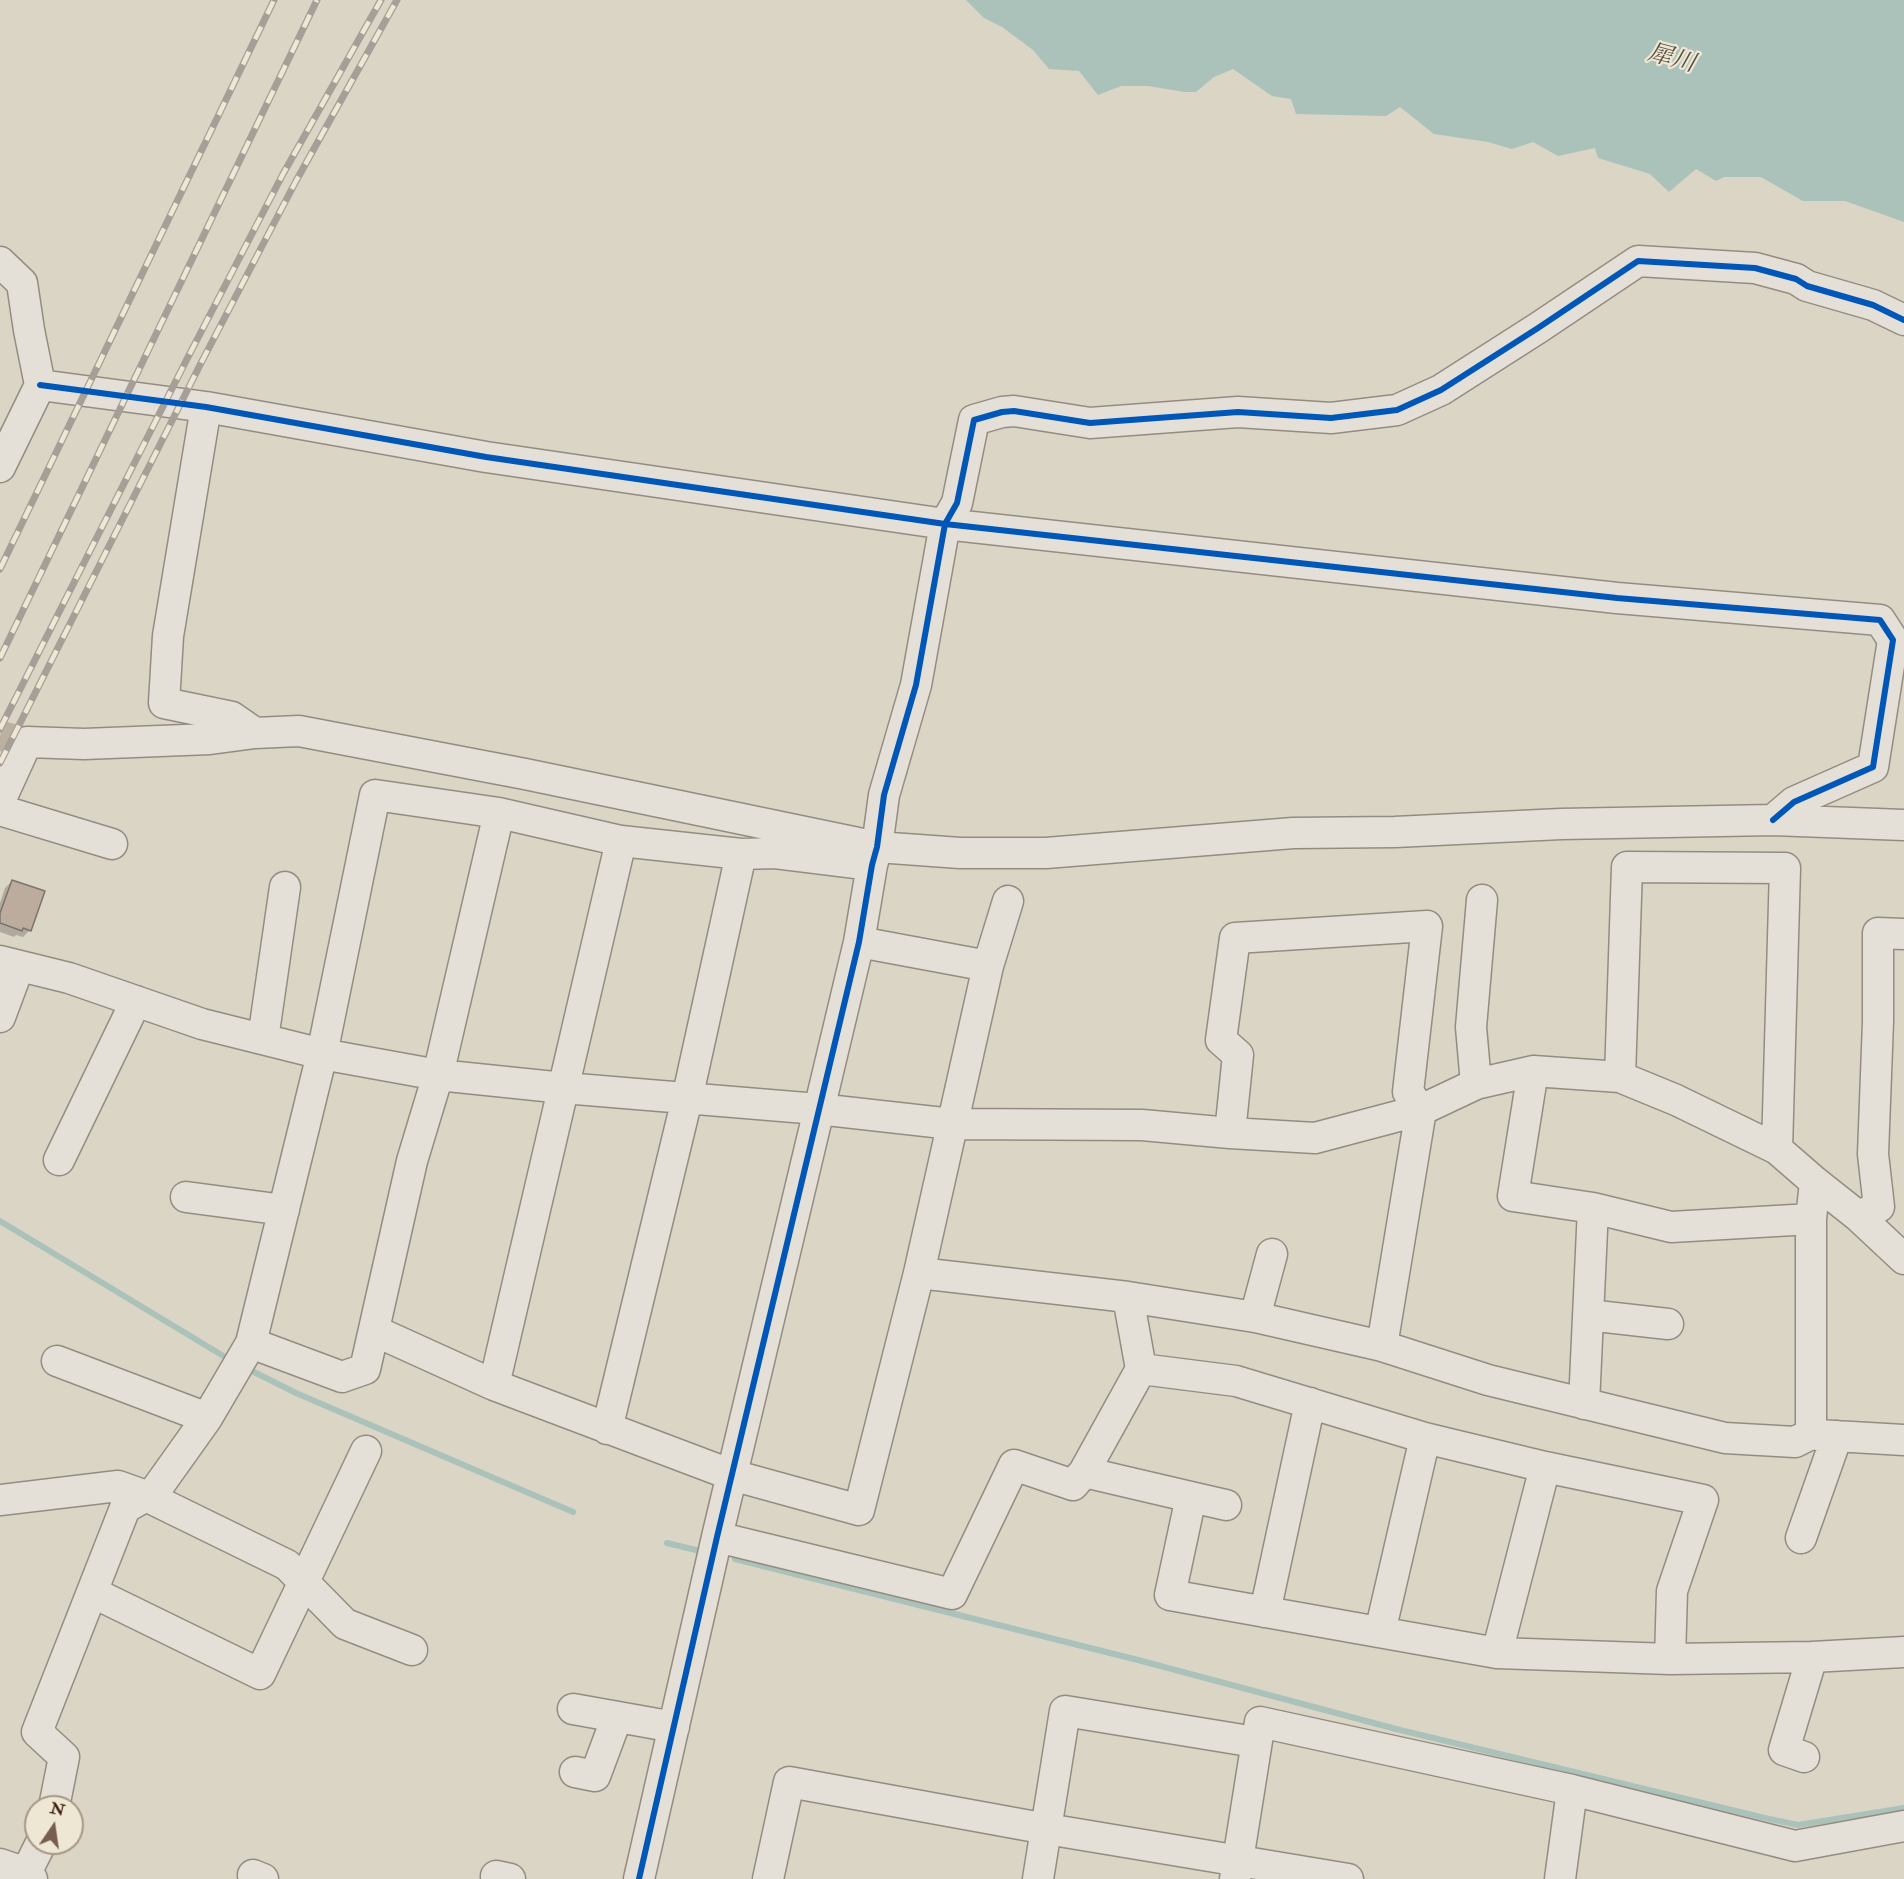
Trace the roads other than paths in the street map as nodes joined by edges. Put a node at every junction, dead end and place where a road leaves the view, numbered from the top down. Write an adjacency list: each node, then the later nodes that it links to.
1 (0, 262): 3 (street)
2 (1904, 320): 6 (street)
3 (40, 385): 4 (street); 5 (street)
4 (206, 407): 6 (street); 7 (street)
5 (0, 467)
6 (945, 524): 11 (street); 16 (street)
7 (255, 733): 8 (street); 16 (street)
8 (0, 801)
9 (0, 810): 14 (street)
10 (499, 813): 13 (street); 28 (street); 30 (street)
11 (1773, 820): 12 (street); 16 (street)
12 (1904, 825)
13 (621, 841): 15 (street); 33 (street)
14 (111, 844)
15 (741, 854): 16 (street); 34 (street)
16 (874, 856): 21 (street)
17 (285, 887): 27 (street)
18 (1482, 900): 32 (street)
19 (1008, 901): 23 (street)
20 (1904, 934): 26 (street)
21 (859, 942): 23 (street); 35 (street)
22 (9, 964): 24 (street); 25 (street)
23 (988, 966): 37 (street)
24 (136, 1001): 27 (street); 40 (street)
25 (0, 1017)
26 (1891, 1022): 45 (street)
27 (263, 1039): 28 (street)
28 (322, 1054): 30 (street); 44 (street)
29 (1533, 1071): 31 (street); 32 (street); 43 (street)
30 (438, 1075): 33 (street); 54 (street)
31 (1620, 1077): 39 (street); 39 (street)
32 (1476, 1084): 36 (street)
33 (564, 1088): 34 (street); 59 (street)
34 (687, 1099): 35 (street); 63 (street)
35 (818, 1109): 37 (street); 70 (street)
36 (1421, 1110): 38 (street); 38 (street); 56 (street)
37 (952, 1124): 38 (street); 49 (street)
38 (1230, 1133)
39 (1777, 1149): 41 (street)
40 (59, 1160)
41 (1815, 1182): 45 (street); 46 (street)
42 (186, 1197): 44 (street)
43 (1593, 1208): 46 (street); 51 (street)
44 (284, 1210): 55 (street)
45 (1858, 1216): 48 (street)
46 (1812, 1219): 64 (street)
47 (1272, 1254): 52 (street)
48 (1904, 1259)
49 (919, 1273): 50 (street); 70 (street)
50 (1128, 1297): 52 (street); 58 (street)
51 (1588, 1315): 53 (street); 61 (street)
52 (1256, 1317): 56 (street)
53 (1668, 1324)
54 (375, 1331): 55 (street); 59 (street)
55 (251, 1343): 62 (street)
56 (1382, 1346): 61 (street)
57 (57, 1361): 62 (street)
58 (1141, 1369): 60 (street); 69 (street)
59 (494, 1385): 63 (street)
60 (1310, 1403): 65 (street); 79 (street)
61 (1584, 1404): 64 (street)
62 (207, 1418): 71 (street)
63 (607, 1429): 70 (street)
64 (1824, 1435): 66 (street); 76 (street)
65 (1425, 1438): 68 (street); 80 (street)
66 (1904, 1440)
67 (366, 1451): 77 (street)
68 (1545, 1467): 83 (street); 85 (street)
69 (1084, 1472): 72 (street); 75 (street)
70 (732, 1476): 75 (street)
71 (146, 1496): 73 (street); 77 (street); 78 (street)
72 (1191, 1497): 74 (street); 79 (street)
73 (0, 1500)
74 (1226, 1505)
75 (717, 1538): 88 (street)
76 (1801, 1538)
77 (305, 1583): 78 (street); 81 (street)
78 (92, 1592): 93 (street)
79 (1265, 1612): 80 (street)
80 (1380, 1632): 83 (street)
81 (412, 1650)
82 (1904, 1652): 84 (street)
83 (1497, 1653): 85 (street)
84 (1812, 1657): 85 (street); 90 (street)
85 (1670, 1659)
86 (573, 1709): 87 (street)
87 (617, 1717): 88 (street); 91 (street)
88 (674, 1727): 99 (street)
89 (1255, 1742): 92 (street); 95 (street); 97 (street)
90 (1785, 1751)
91 (575, 1772)
92 (1572, 1790): 94 (street); 103 (street)
93 (56, 1795)
94 (1904, 1826)
95 (1047, 1829): 97 (street); 100 (street); 101 (street)
96 (31, 1855): 98 (street)
97 (1237, 1870): 102 (street)
98 (19, 1872)
99 (643, 1878)
100 (768, 1879)
101 (1038, 1879)
102 (1348, 1879)
103 (1560, 1879)

